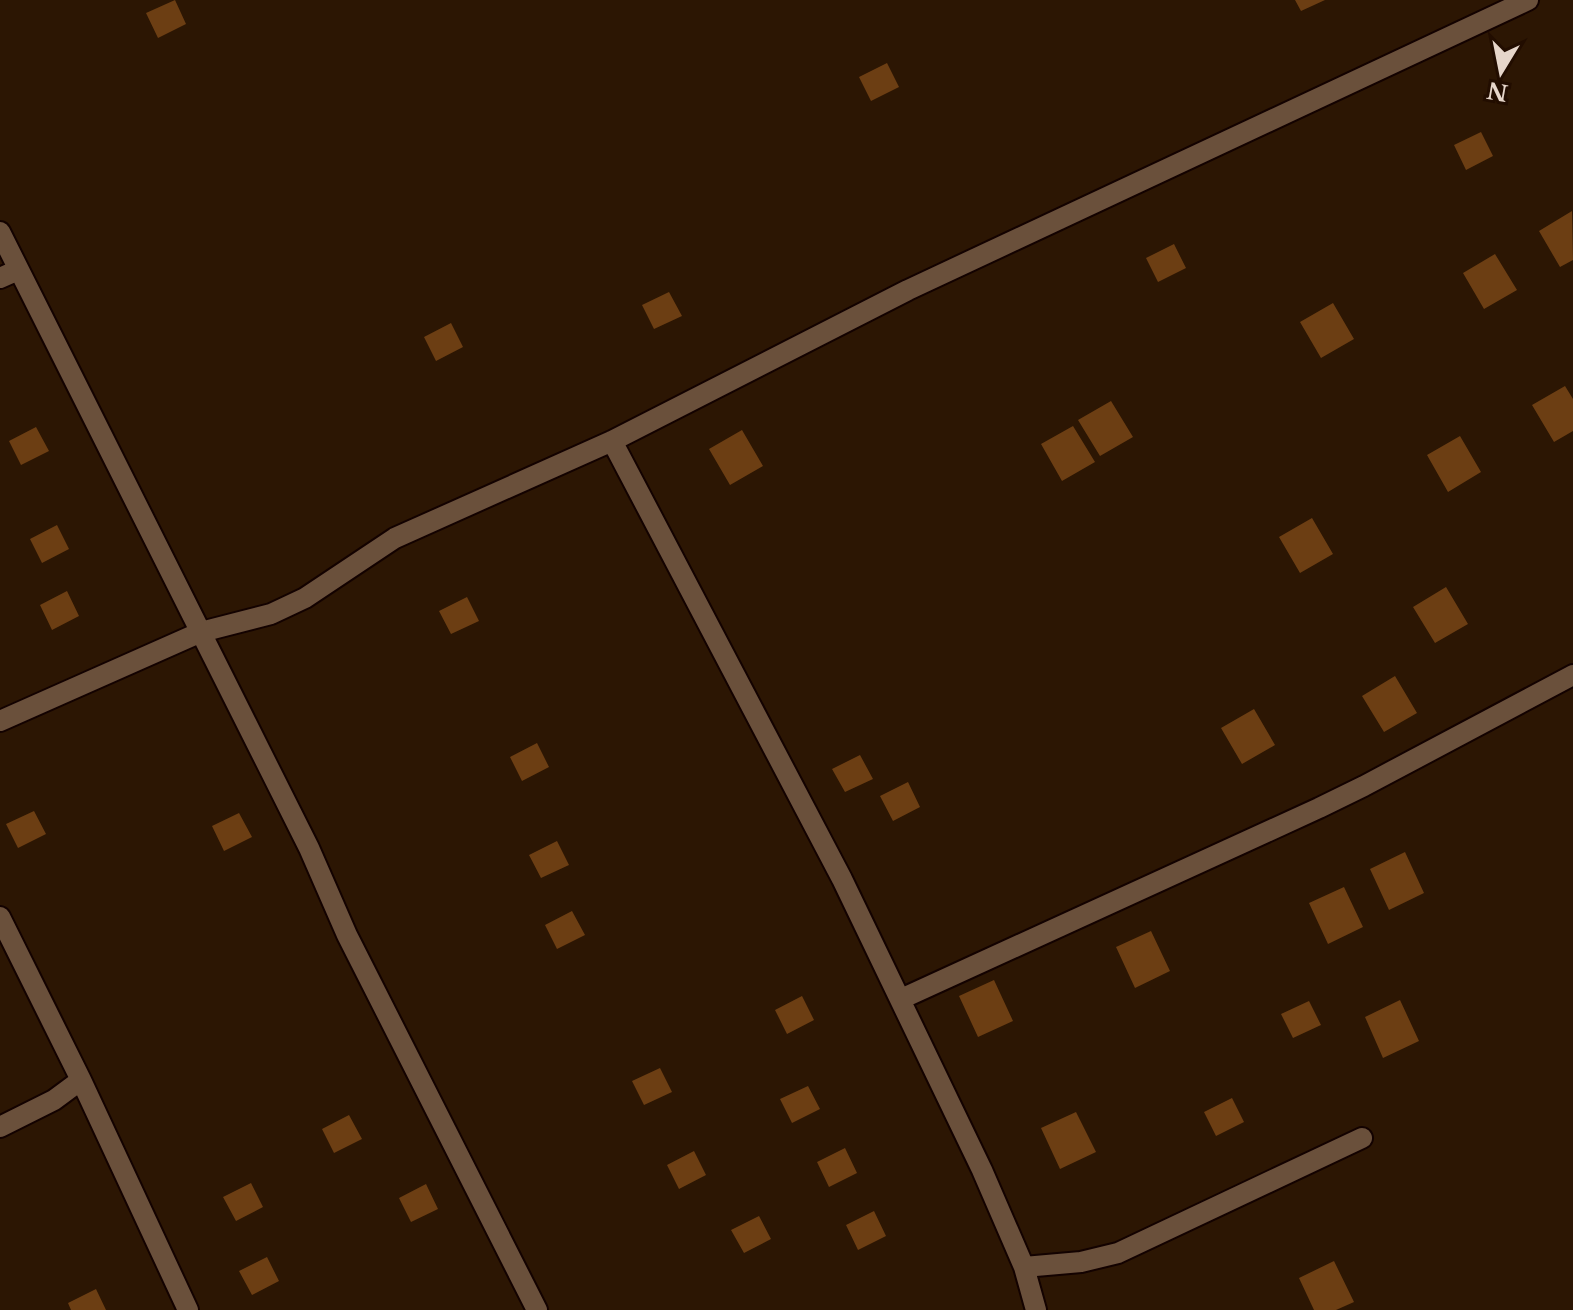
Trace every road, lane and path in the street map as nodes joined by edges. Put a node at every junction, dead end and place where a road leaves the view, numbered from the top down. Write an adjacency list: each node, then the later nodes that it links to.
1 (1528, 0): 4 (street)
2 (0, 232): 3 (street)
3 (9, 274): 5 (street)
4 (612, 441): 5 (street); 9 (street)
5 (201, 632): 7 (street); 15 (street)
6 (1573, 675): 9 (street)
7 (0, 721)
8 (0, 917): 10 (street)
9 (901, 999): 13 (street)
10 (81, 1080): 11 (street); 14 (street)
11 (0, 1127)
12 (1362, 1138): 13 (street)
13 (1024, 1267): 16 (street)
14 (188, 1310)
15 (537, 1310)
16 (1036, 1310)

